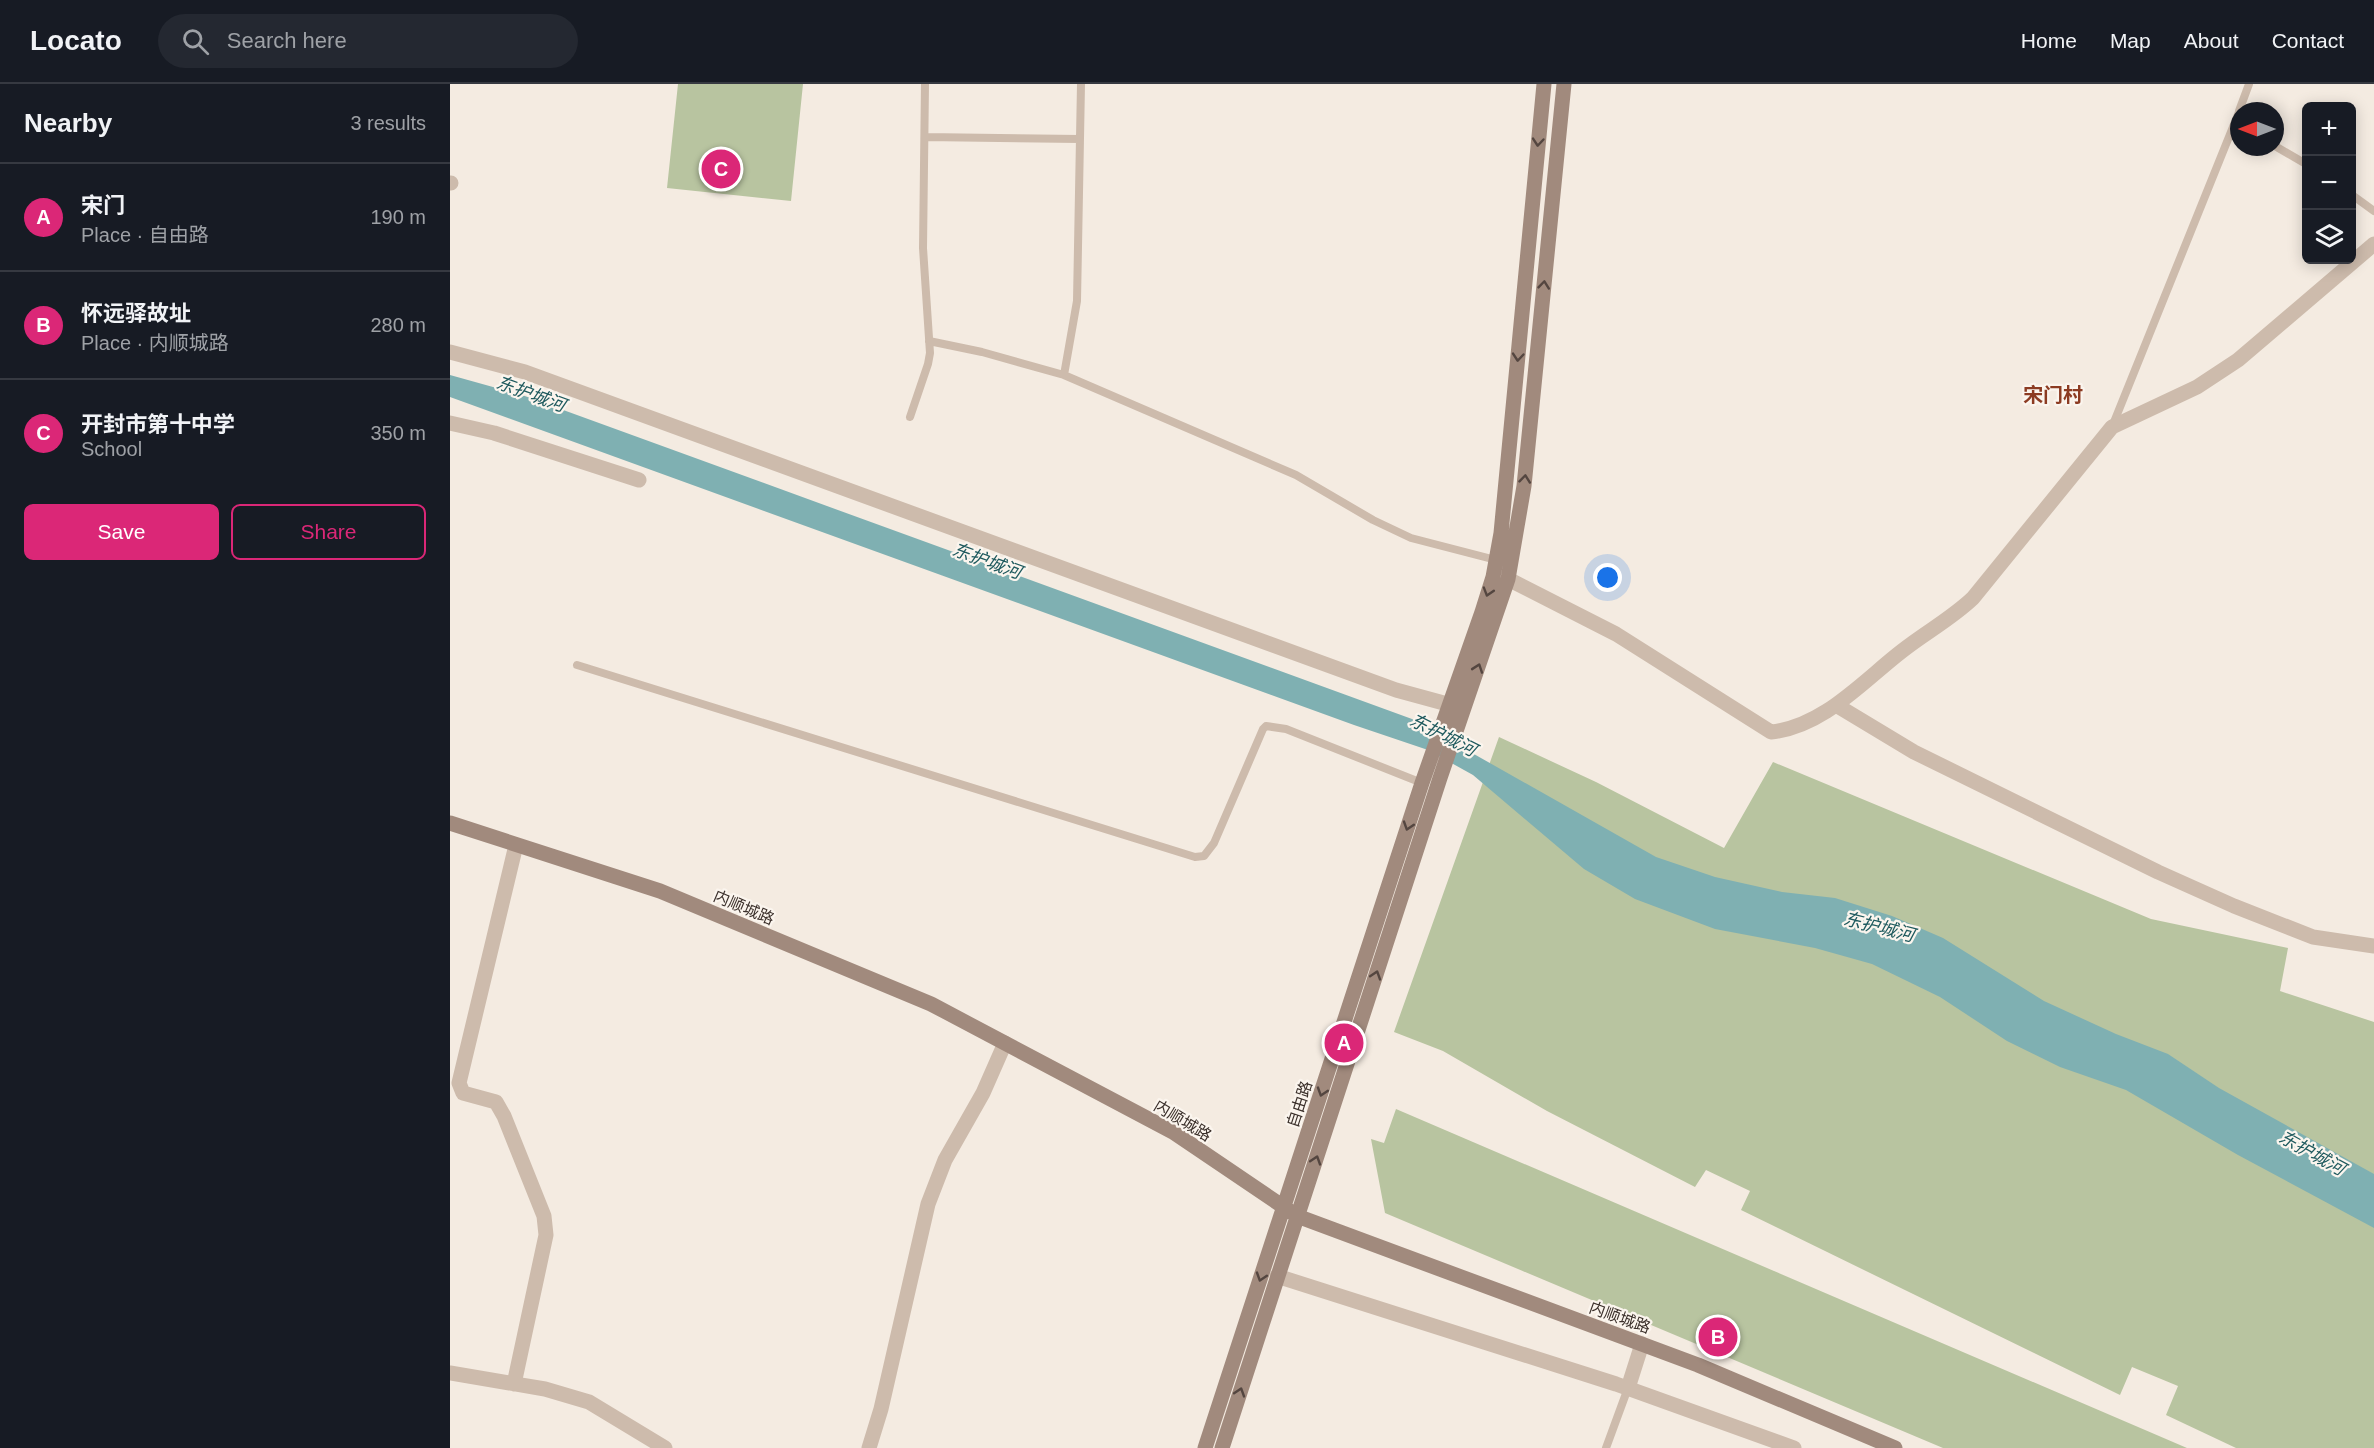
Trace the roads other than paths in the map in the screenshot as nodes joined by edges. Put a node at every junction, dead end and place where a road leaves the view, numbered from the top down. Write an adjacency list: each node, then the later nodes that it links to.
1 (925, 84): 7 (lane)
2 (1081, 84): 8 (lane)
3 (1544, 84): 22 (street, one-way to 22)
4 (1564, 84): 23 (street, one-way to 4)
5 (2249, 84): 6 (lane)
6 (2242, 102)
7 (925, 137): 8 (lane); 15 (lane)
8 (1080, 139): 17 (lane)
9 (2230, 141): 20 (lane)
10 (2284, 151): 11 (lane)
11 (2302, 161)
12 (2356, 198): 13 (lane)
13 (2374, 211)
14 (2374, 244): 20 (street)
15 (929, 341): 17 (lane); 18 (lane)
16 (450, 352): 26 (street)
17 (1064, 375): 22 (lane)
18 (910, 417)
19 (450, 423): 21 (street)
20 (2112, 427): 25 (street)
21 (639, 480)
22 (1496, 560): 26 (street, one-way to 26)
23 (1508, 579): 25 (street); 26 (street, one-way to 23)
24 (577, 665): 27 (lane)
25 (1836, 705): 30 (street)
26 (1452, 715): 27 (street, 自由路)
27 (1430, 777): 32 (street, 自由路)
28 (450, 824): 29 (street, 内顺城路)
29 (516, 845): 31 (street, 内顺城路); 36 (street)
30 (2374, 946)
31 (1005, 1043): 32 (street, 内顺城路); 39 (street)
32 (1290, 1212): 33 (street, 自由路); 34 (street, 内顺城路); 40 (street, 自由路, one-way to 40)
33 (1277, 1276): 37 (street); 41 (street, 自由路, one-way to 33)
34 (1642, 1344): 37 (street); 44 (street, 内顺城路)
35 (450, 1373): 36 (street)
36 (513, 1384): 38 (street)
37 (1628, 1388): 42 (lane); 43 (street)
38 (665, 1448)
39 (869, 1448)
40 (1205, 1448)
41 (1222, 1448)
42 (1606, 1448)
43 (1794, 1448)
44 (1895, 1448)

